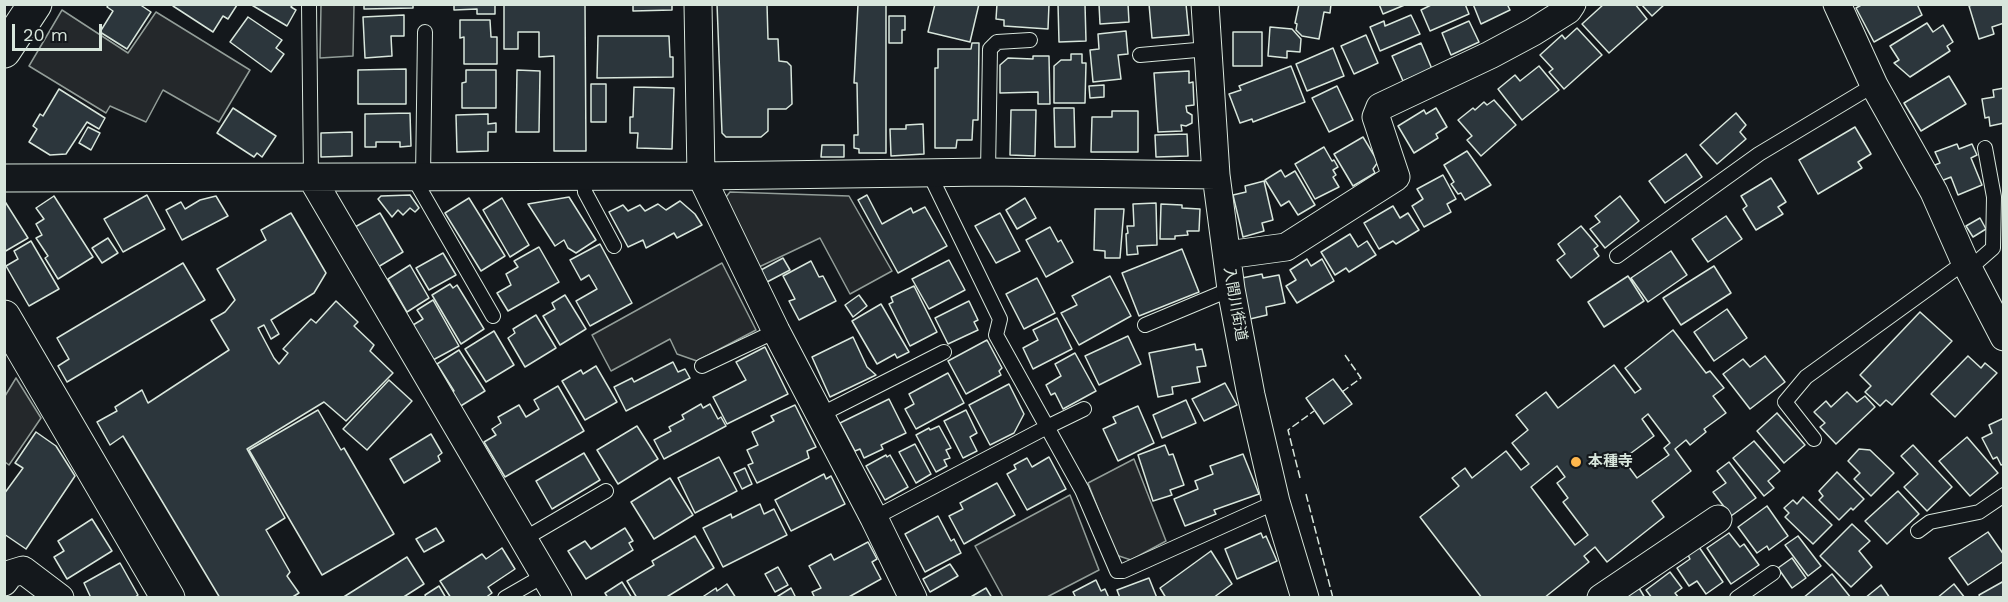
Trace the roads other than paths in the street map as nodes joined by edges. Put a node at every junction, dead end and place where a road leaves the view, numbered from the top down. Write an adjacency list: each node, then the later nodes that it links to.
1 (35, 4): 10 (street)
2 (309, 4): 17 (lane)
3 (698, 4): 20 (street)
4 (1205, 4): 9 (street, 入間川街道)
5 (1572, 4): 23 (street)
6 (1837, 4): 12 (street)
7 (425, 32): 18 (lane)
8 (1030, 40): 14 (lane)
9 (1208, 49): 11 (lane); 16 (street, 入間川街道)
10 (4, 51)
11 (1140, 55)
12 (1874, 85): 24 (lane); 25 (street)
13 (1985, 148): 25 (lane)
14 (988, 172): 15 (street); 16 (street)
15 (929, 173): 20 (street); 36 (lane)
16 (1216, 176): 23 (street, 入間川街道)
17 (311, 177): 18 (street); 21 (street); 44 (street)
18 (418, 177): 19 (street); 27 (lane)
19 (584, 177): 20 (street); 22 (lane)
20 (700, 177): 30 (street)
21 (4, 178)
22 (614, 246)
23 (1227, 255): 26 (street, 入間川街道)
24 (1617, 256)
25 (1967, 266): 31 (street); 37 (lane)
26 (1231, 289): 29 (lane); 40 (street, 入間川街道)
27 (493, 316)
28 (4, 317): 49 (street)
29 (1145, 325)
30 (776, 332): 33 (lane); 35 (street)
31 (2004, 337)
32 (944, 352): 35 (lane)
33 (702, 366)
34 (1084, 410): 36 (lane)
35 (820, 415): 41 (street)
36 (1047, 427): 40 (lane); 41 (lane)
37 (1814, 440)
38 (606, 491): 44 (lane)
39 (2004, 495): 43 (lane)
40 (1276, 502): 52 (street, 入間川街道)
41 (874, 518): 51 (street)
42 (1718, 519): 53 (street)
43 (1918, 531)
44 (524, 538): 47 (street)
45 (1773, 573): 54 (lane)
46 (4, 582): 48 (street)
47 (552, 586): 50 (lane)
48 (60, 597)
49 (168, 597)
50 (505, 597)
51 (913, 597)
52 (1305, 597)
53 (1601, 597)
54 (1737, 597)

